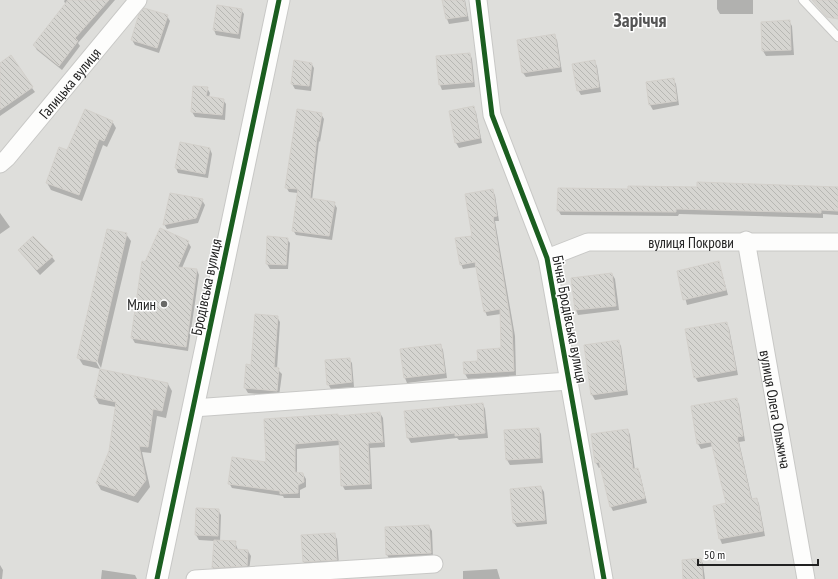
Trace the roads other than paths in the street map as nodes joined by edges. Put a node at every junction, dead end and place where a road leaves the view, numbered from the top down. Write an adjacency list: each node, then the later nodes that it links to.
1 (138, 0): 6 (street, Галицька вулиця)
2 (279, 0): 11 (street, Бродівська вулиця)
3 (478, 0): 9 (street, Бічна Бродівська вулиця)
4 (804, 0): 5 (lane)
5 (838, 38)
6 (0, 164)
7 (746, 240): 8 (street, вулиця Покрови); 9 (street, вулиця Покрови); 16 (street, вулиця Олега Ольжича)
8 (838, 242)
9 (547, 258): 10 (street, Бічна Бродівська вулиця)
10 (569, 381): 11 (street); 15 (street, Бічна Бродівська вулиця)
11 (193, 408): 13 (street, Бродівська вулиця)
12 (434, 564): 14 (street)
13 (157, 579)
14 (194, 579)
15 (604, 579)
16 (806, 579)

